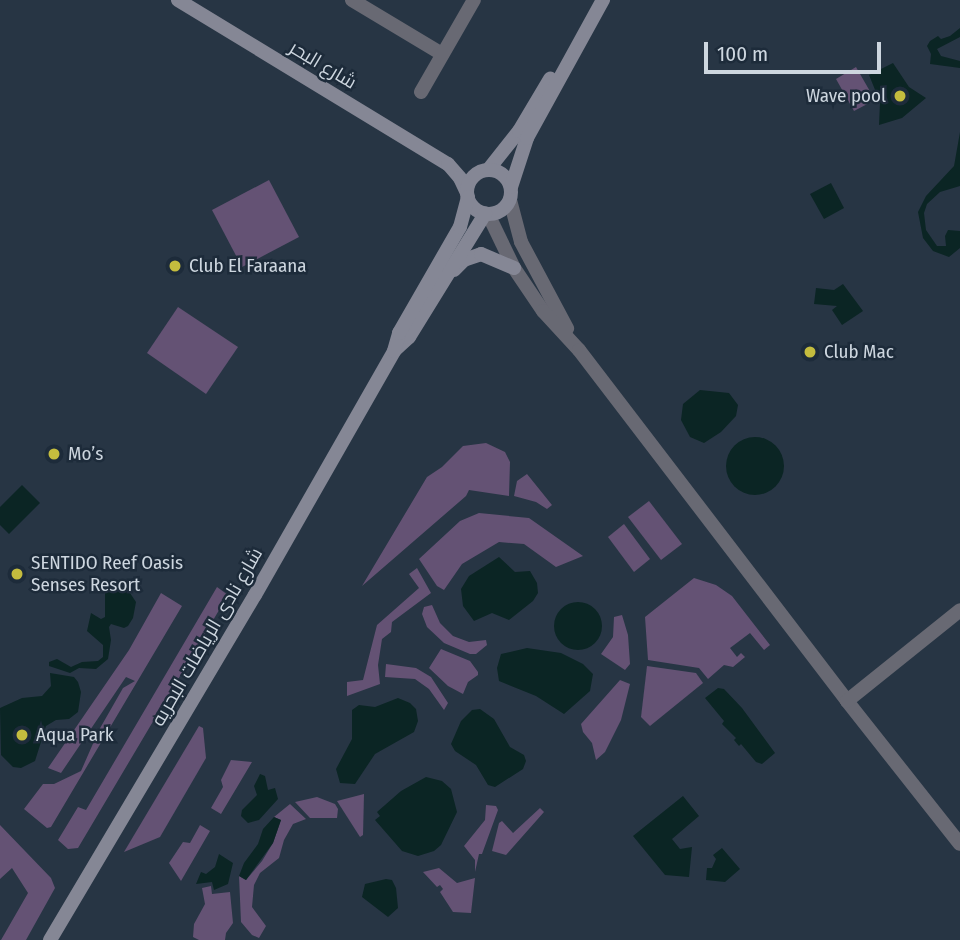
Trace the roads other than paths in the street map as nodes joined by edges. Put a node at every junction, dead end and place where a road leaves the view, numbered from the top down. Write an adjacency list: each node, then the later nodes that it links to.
1 (178, 0): 8 (main road, شارع البحر)
2 (352, 0): 4 (street)
3 (474, 0): 6 (street)
4 (368, 4): 6 (street)
5 (600, 6): 9 (main road); 10 (main road)
6 (442, 54): 7 (street)
7 (421, 92)
8 (447, 164): 9 (main road, شارع البحر); 11 (main road, شارع البحر)
9 (485, 171): 10 (main road); 11 (main road)
10 (510, 193): 12 (main road); 15 (street)
11 (468, 195): 12 (main road); 16 (main road, شارع نادى الرياضات البحريه)
12 (486, 214): 13 (street); 14 (main road, شارع نادى الرياضات البحريه)
13 (514, 268): 14 (main road); 15 (street)
14 (435, 293): 16 (main road, شارع نادى الرياضات البحريه)
15 (579, 350): 18 (street)
16 (394, 351): 20 (main road, شارع نادى الرياضات البحريه)
17 (960, 610): 18 (street)
18 (847, 701): 19 (street)
19 (960, 844)
20 (50, 940)

